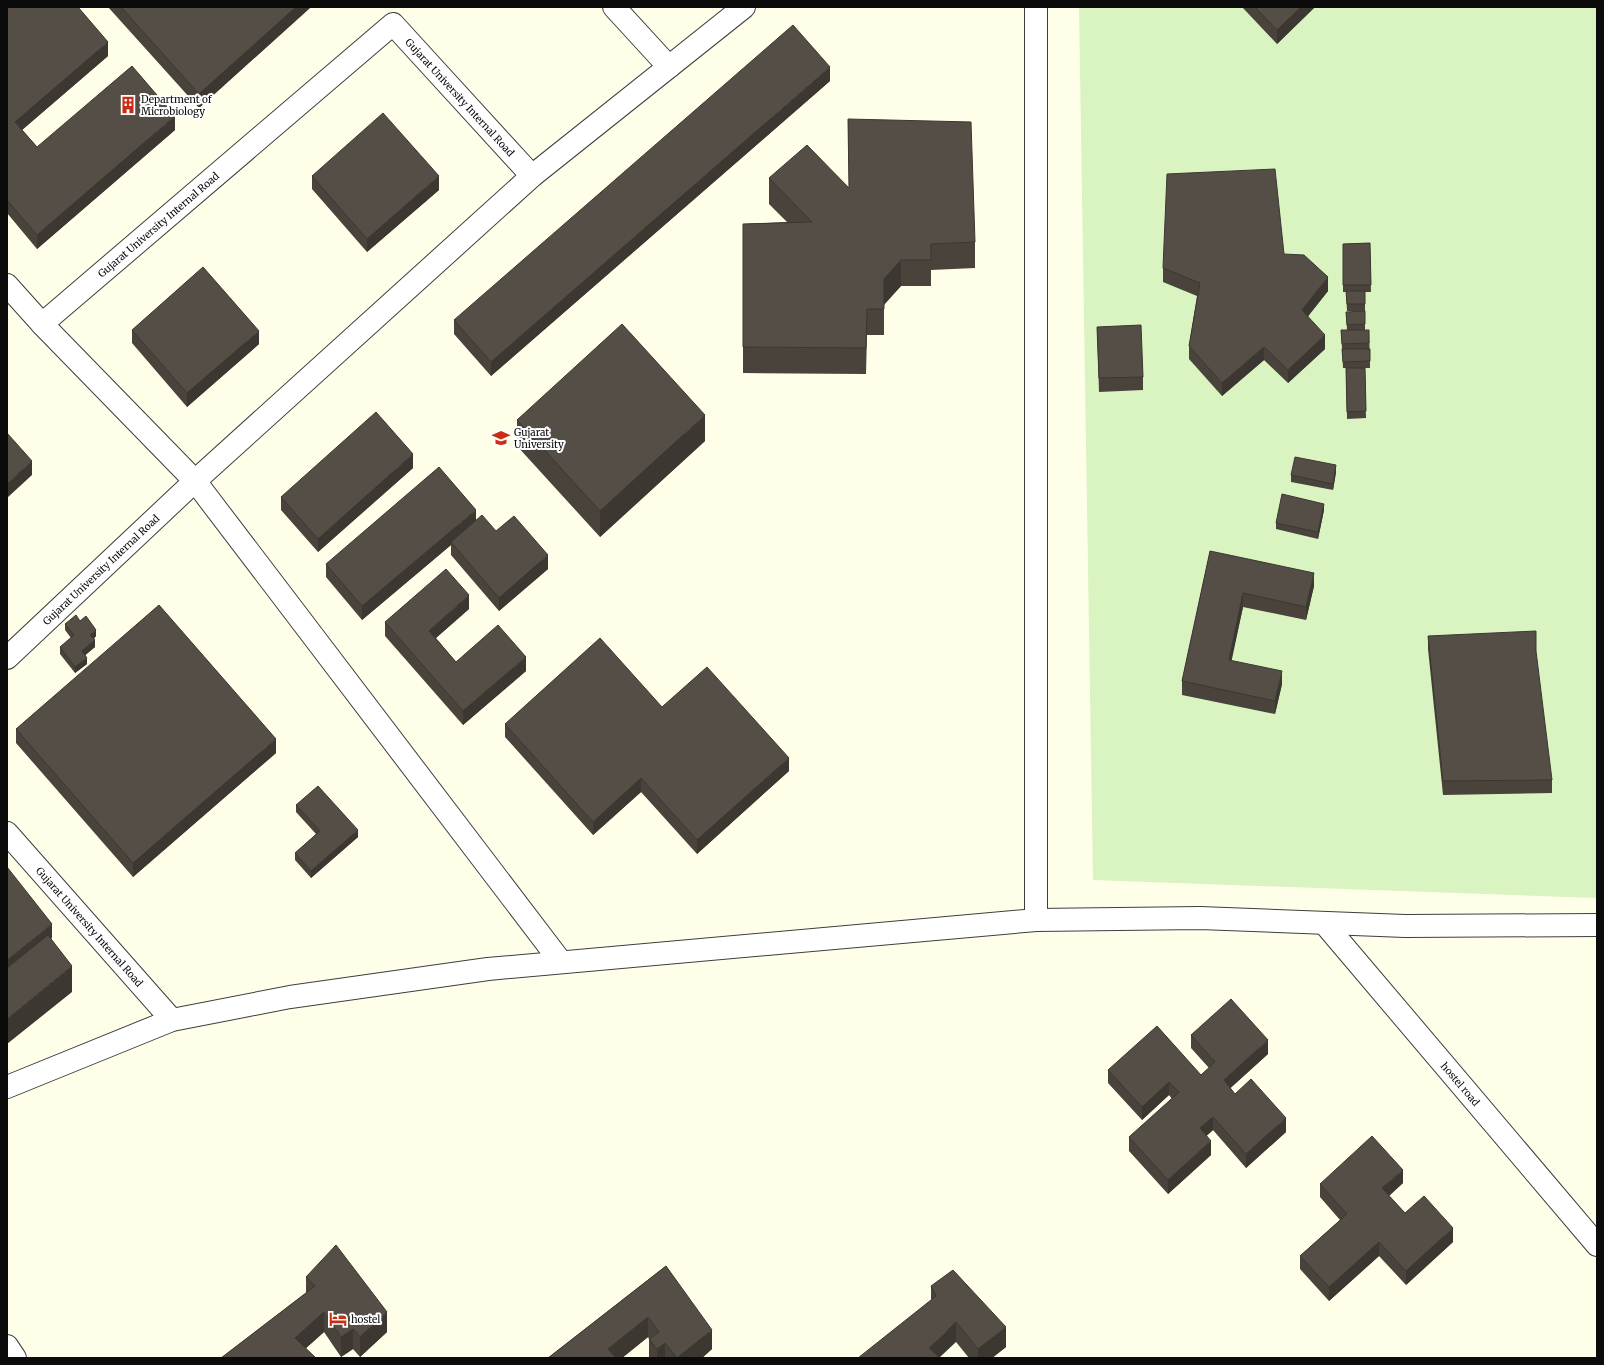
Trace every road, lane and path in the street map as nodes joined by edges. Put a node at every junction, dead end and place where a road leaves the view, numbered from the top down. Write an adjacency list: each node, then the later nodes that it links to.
1 (614, 7): 4 (street)
2 (744, 7): 4 (street)
3 (1036, 7): 11 (street)
4 (669, 67): 5 (street)
5 (532, 176): 7 (street, Gujarat University Internal Road); 8 (street, Gujarat University Internal Road)
6 (7, 285): 7 (street)
7 (42, 324): 8 (street)
8 (195, 481): 9 (street, Gujarat University Internal Road); 14 (street)
9 (7, 658)
10 (7, 833): 15 (street, Gujarat University Internal Road)
11 (1036, 920): 12 (street); 14 (street)
12 (1324, 923): 13 (street); 17 (street, hostel road)
13 (1597, 925)
14 (561, 962): 15 (street)
15 (172, 1020): 16 (street)
16 (7, 1087)
17 (1597, 1245)
18 (7, 1346): 19 (street)
19 (15, 1358)

